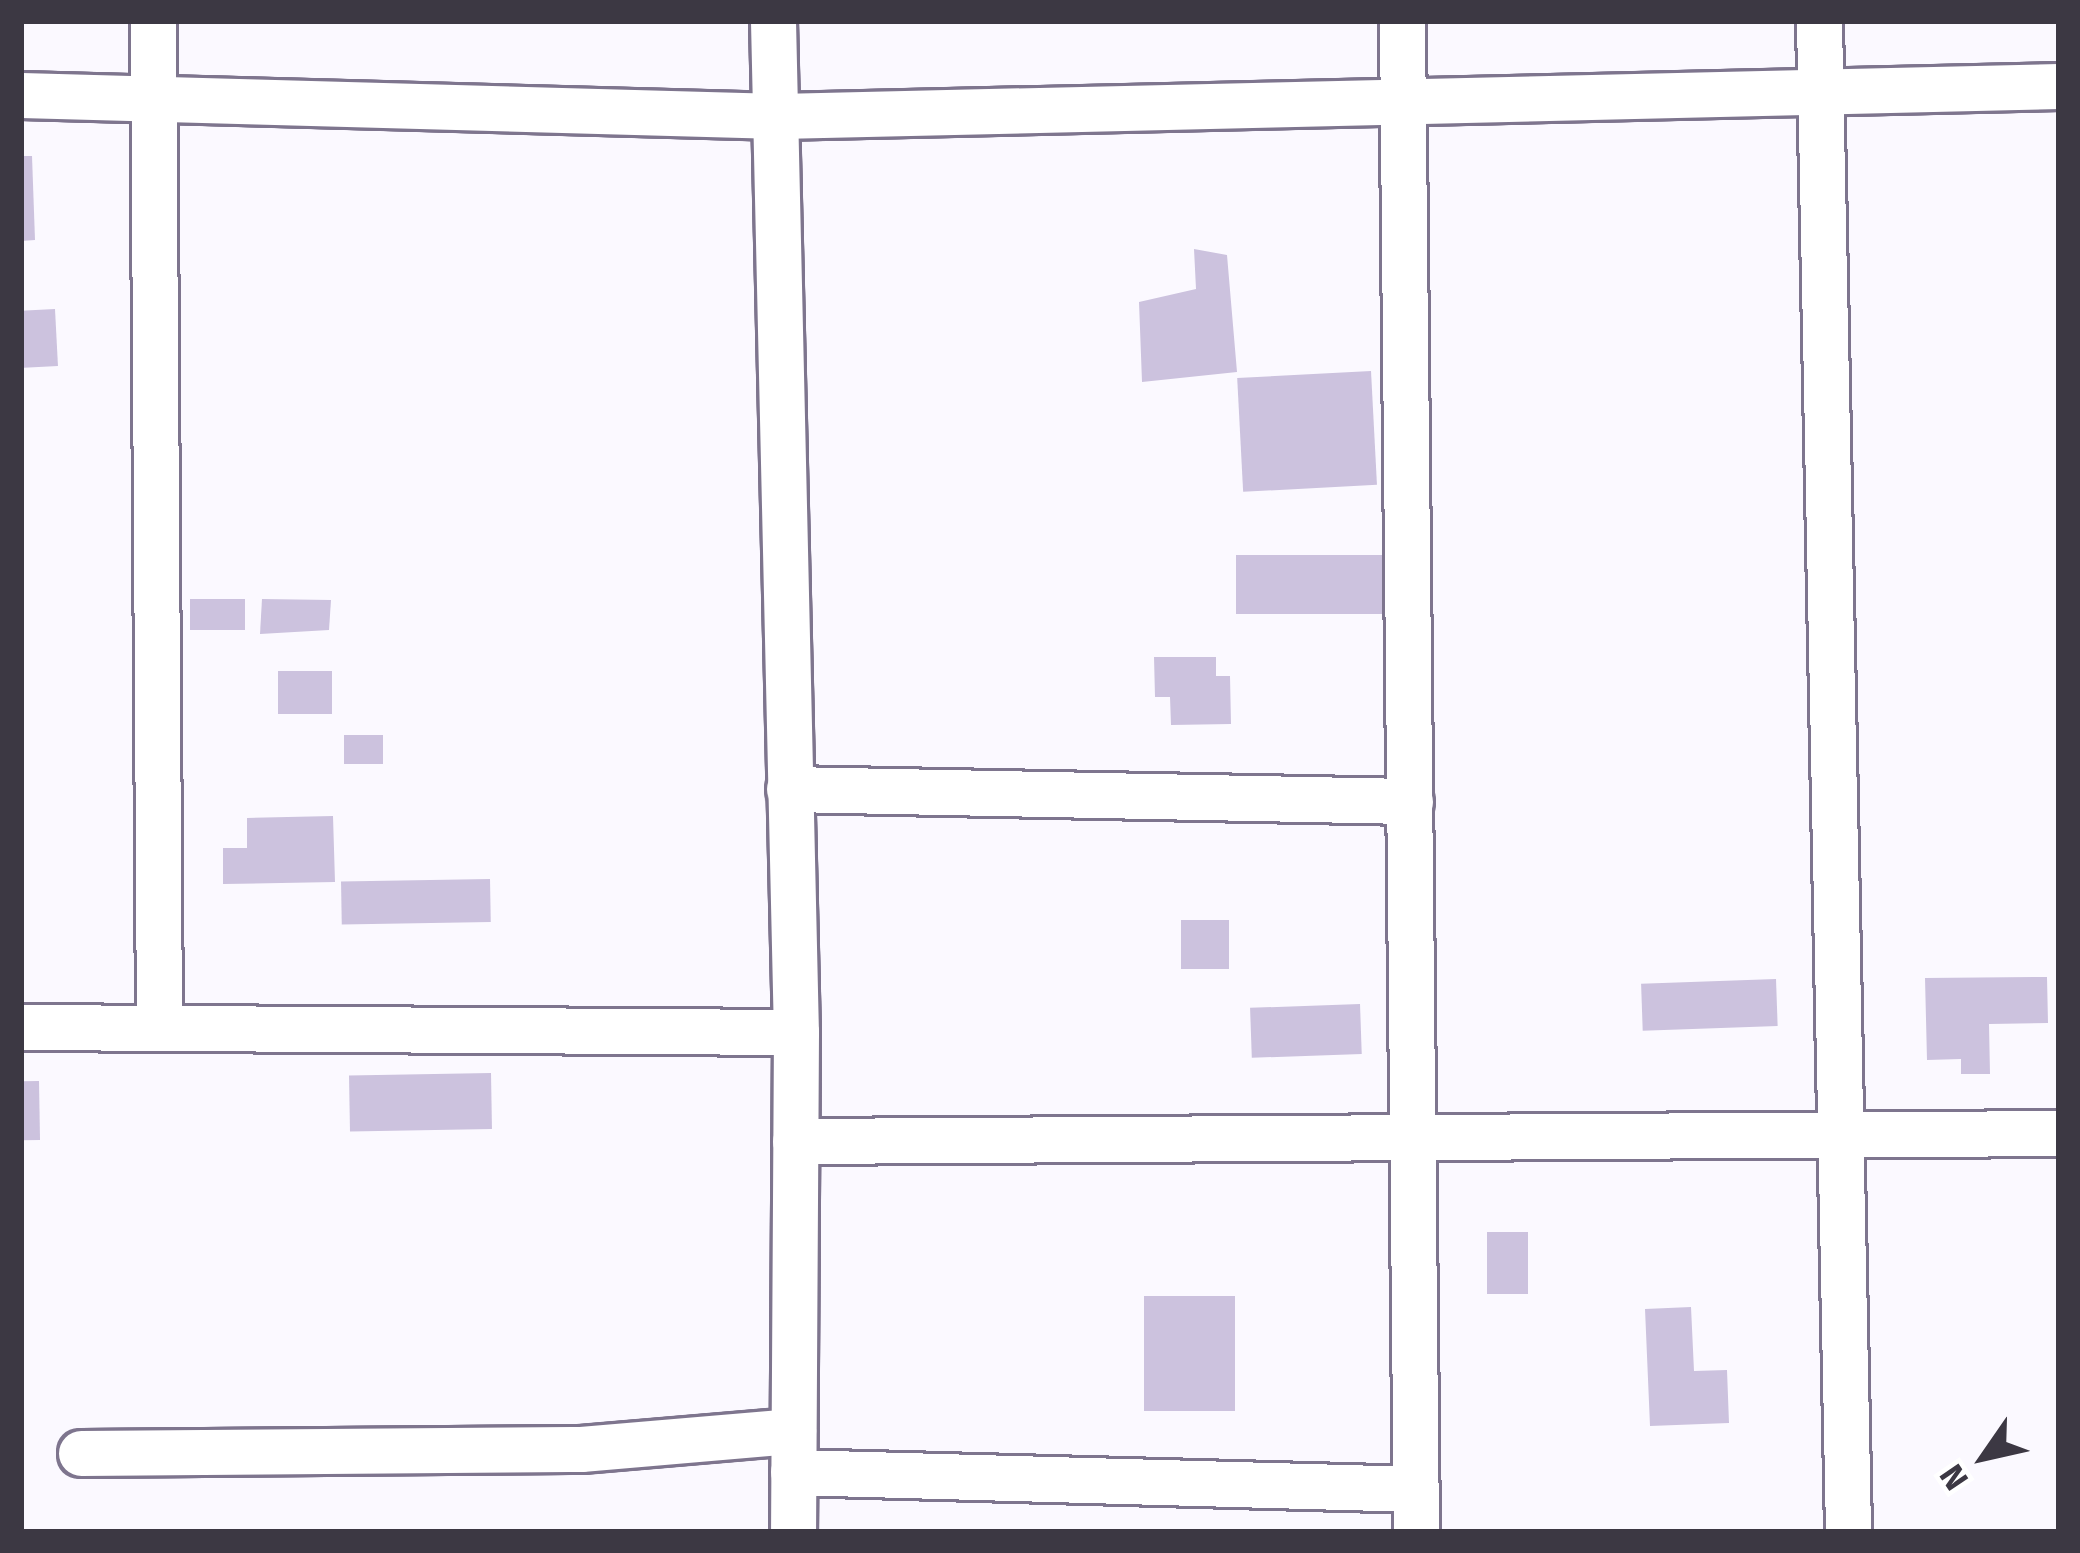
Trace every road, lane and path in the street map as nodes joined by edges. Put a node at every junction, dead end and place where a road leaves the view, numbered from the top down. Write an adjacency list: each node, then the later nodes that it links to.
1 (153, 21): 7 (street)
2 (773, 21): 10 (street)
3 (1402, 21): 9 (street)
4 (1819, 21): 6 (street)
5 (2059, 86): 6 (street)
6 (1820, 91): 9 (street); 17 (street)
7 (155, 94): 8 (street); 10 (street); 14 (street)
8 (21, 95)
9 (1403, 100): 10 (street); 12 (street)
10 (779, 116): 11 (street)
11 (789, 789): 12 (street); 15 (street)
12 (1410, 801): 18 (street)
13 (21, 1027): 14 (street)
14 (159, 1028): 15 (street)
15 (796, 1032): 19 (street)
16 (2059, 1132): 17 (street)
17 (1840, 1134): 18 (street); 24 (street)
18 (1412, 1139): 19 (street); 22 (street)
19 (795, 1142): 20 (street)
20 (793, 1451): 21 (street); 22 (street); 23 (street)
21 (81, 1453)
22 (1416, 1510)
23 (794, 1532)
24 (1848, 1532)

